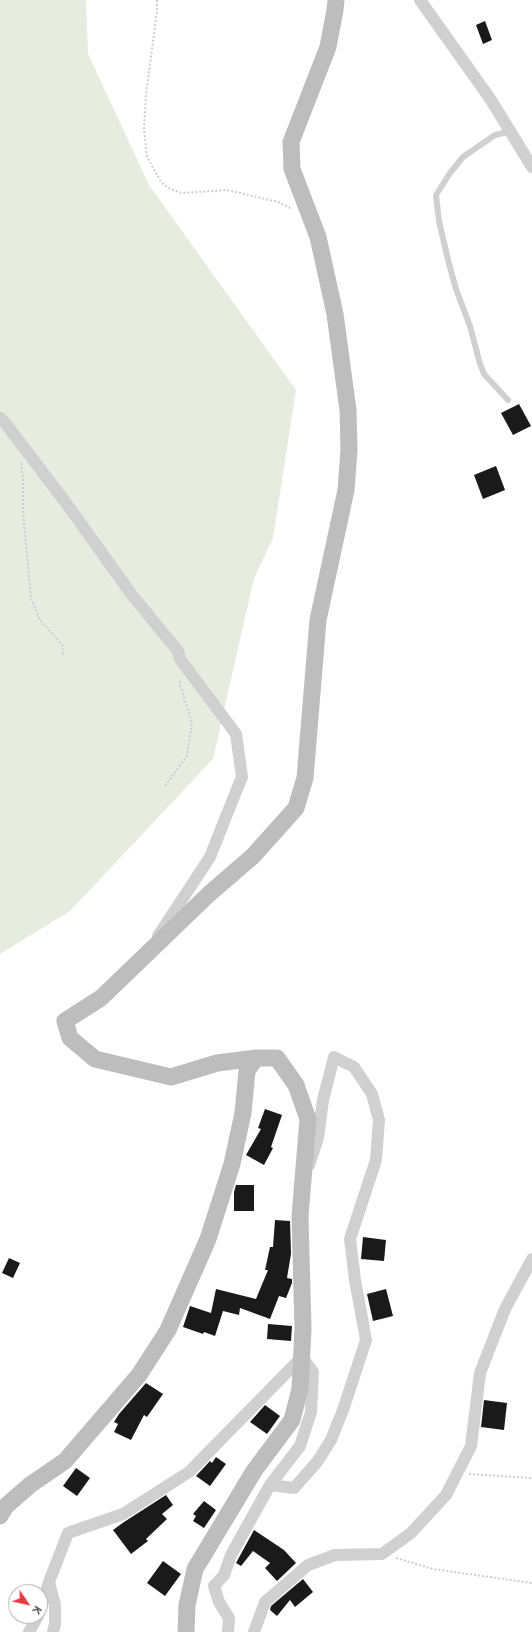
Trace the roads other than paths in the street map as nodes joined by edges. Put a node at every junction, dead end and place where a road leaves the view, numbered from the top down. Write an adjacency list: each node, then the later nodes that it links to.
1 (336, 0): 7 (street)
2 (420, 0): 3 (street)
3 (511, 131): 4 (street); 5 (lane)
4 (532, 167)
5 (508, 400)
6 (0, 418): 7 (street)
7 (145, 956): 8 (street)
8 (256, 1058): 9 (street); 13 (street)
9 (303, 1185): 11 (street); 12 (street)
10 (532, 1259): 19 (street)
11 (302, 1357): 12 (street); 14 (street); 17 (street)
12 (270, 1485): 18 (street)
13 (0, 1516)
14 (49, 1582): 15 (street); 16 (street)
15 (48, 1585)
16 (53, 1632)
17 (186, 1632)
18 (228, 1632)
19 (254, 1632)

